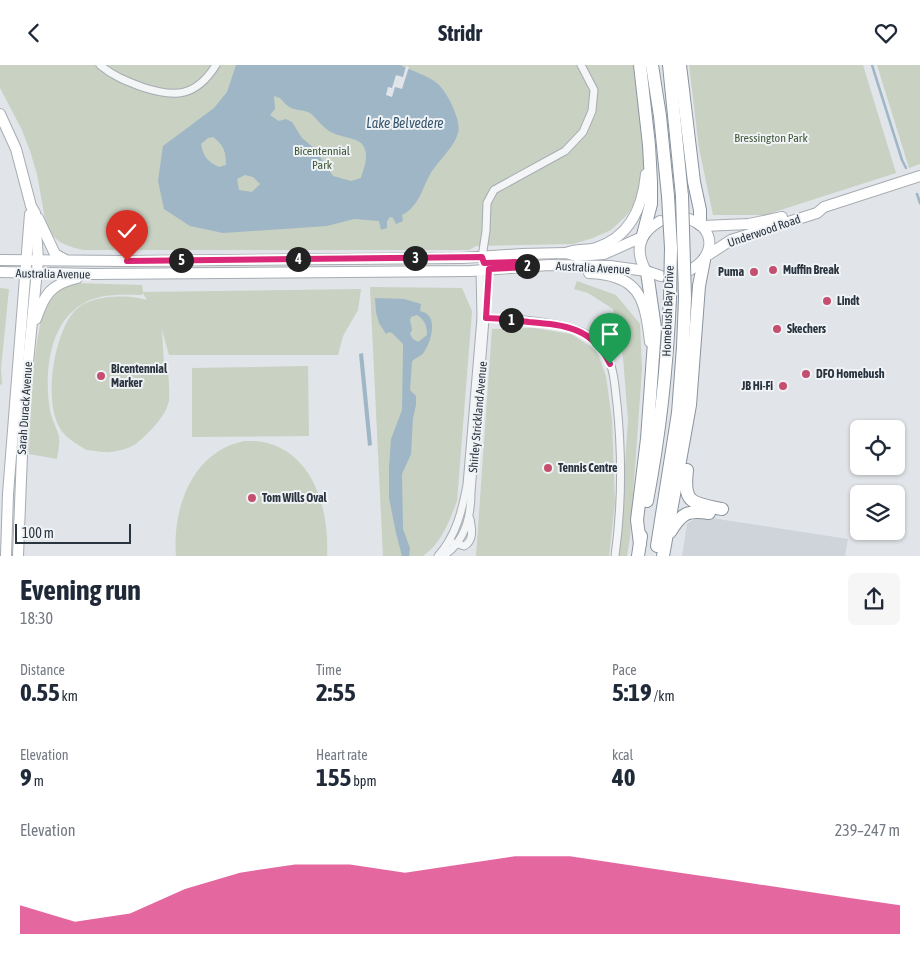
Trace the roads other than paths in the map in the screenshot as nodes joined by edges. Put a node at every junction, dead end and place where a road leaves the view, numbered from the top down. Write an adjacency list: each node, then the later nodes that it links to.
1 (100, 65): 2 (street)
2 (216, 65)
3 (581, 65): 17 (street)
4 (640, 65): 9 (highway)
5 (652, 65): 38 (highway, Homebush Bay Drive, bridge)
6 (669, 65): 44 (highway, Homebush Bay Drive, bridge)
7 (680, 65): 14 (highway)
8 (0, 114): 12 (main road)
9 (649, 145): 15 (highway); 16 (main road)
10 (919, 177): 11 (main road, Underwood Road)
11 (824, 207): 14 (main road, Underwood Road); 18 (main road, Underwood Road)
12 (33, 209): 20 (main road, Sarah Durack Avenue); 21 (main road, Sarah Durack Avenue); 22 (main road)
13 (660, 221): 15 (main road, Australia Avenue)
14 (697, 223): 18 (main road)
15 (642, 236): 16 (main road, Australia Avenue); 27 (main road)
16 (566, 253): 17 (main road, Australia Avenue)
17 (482, 257): 22 (main road, Australia Avenue); 23 (main road)
18 (705, 259): 25 (main road, Underwood Road); 35 (highway)
19 (0, 260): 20 (main road, Australia Avenue)
20 (27, 260): 21 (main road, Australia Avenue); 28 (main road, Sarah Durack Avenue)
21 (38, 260): 22 (main road, Australia Avenue); 29 (main road, Sarah Durack Avenue)
22 (65, 260)
23 (532, 267): 24 (main road, Australia Avenue); 27 (main road, Australia Avenue); 34 (main road)
24 (485, 270): 30 (main road, Australia Avenue); 32 (street, Shirley Strickland Avenue)
25 (690, 271)
26 (0, 272): 28 (main road, Australia Avenue)
27 (647, 272): 31 (main road, Australia Avenue); 34 (highway)
28 (25, 273): 29 (main road, Australia Avenue); 39 (main road, Sarah Durack Avenue)
29 (37, 274): 30 (main road, Australia Avenue); 33 (main road, Sarah Durack Avenue)
30 (94, 274): 33 (main road)
31 (661, 277)
32 (483, 318): 37 (street, Shirley Strickland Avenue); 37 (street, Shirley Strickland Avenue); 43 (street)
33 (30, 334): 40 (main road, Sarah Durack Avenue)
34 (653, 364): 38 (highway)
35 (690, 405): 36 (highway); 36 (highway)
36 (668, 535): 45 (highway)
37 (453, 542): 41 (street, Shirley Strickland Avenue); 42 (street, Shirley Strickland Avenue)
38 (639, 550)
39 (6, 556)
40 (18, 556)
41 (438, 556)
42 (443, 556)
43 (615, 556)
44 (656, 556)
45 (663, 556)

